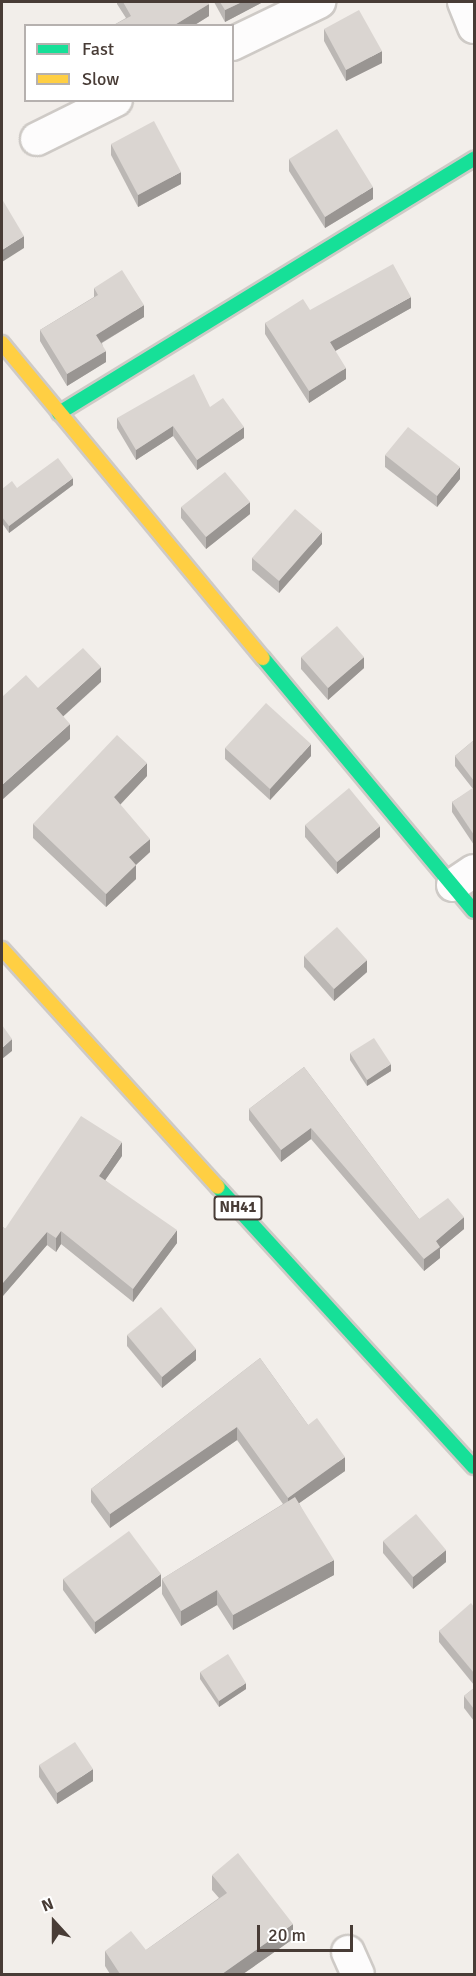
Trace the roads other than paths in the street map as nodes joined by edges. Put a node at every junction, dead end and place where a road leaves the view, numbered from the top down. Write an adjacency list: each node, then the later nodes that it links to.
1 (319, 2): 4 (street)
2 (464, 2): 3 (street)
3 (474, 27)
4 (234, 43)
5 (112, 102): 6 (street)
6 (38, 139)
7 (474, 159): 9 (main road)
8 (2, 343): 9 (main road)
9 (58, 413): 10 (main road)
10 (464, 878): 11 (main road)
11 (474, 911)
12 (2, 951): 13 (main road, NH41)
13 (474, 1467)

